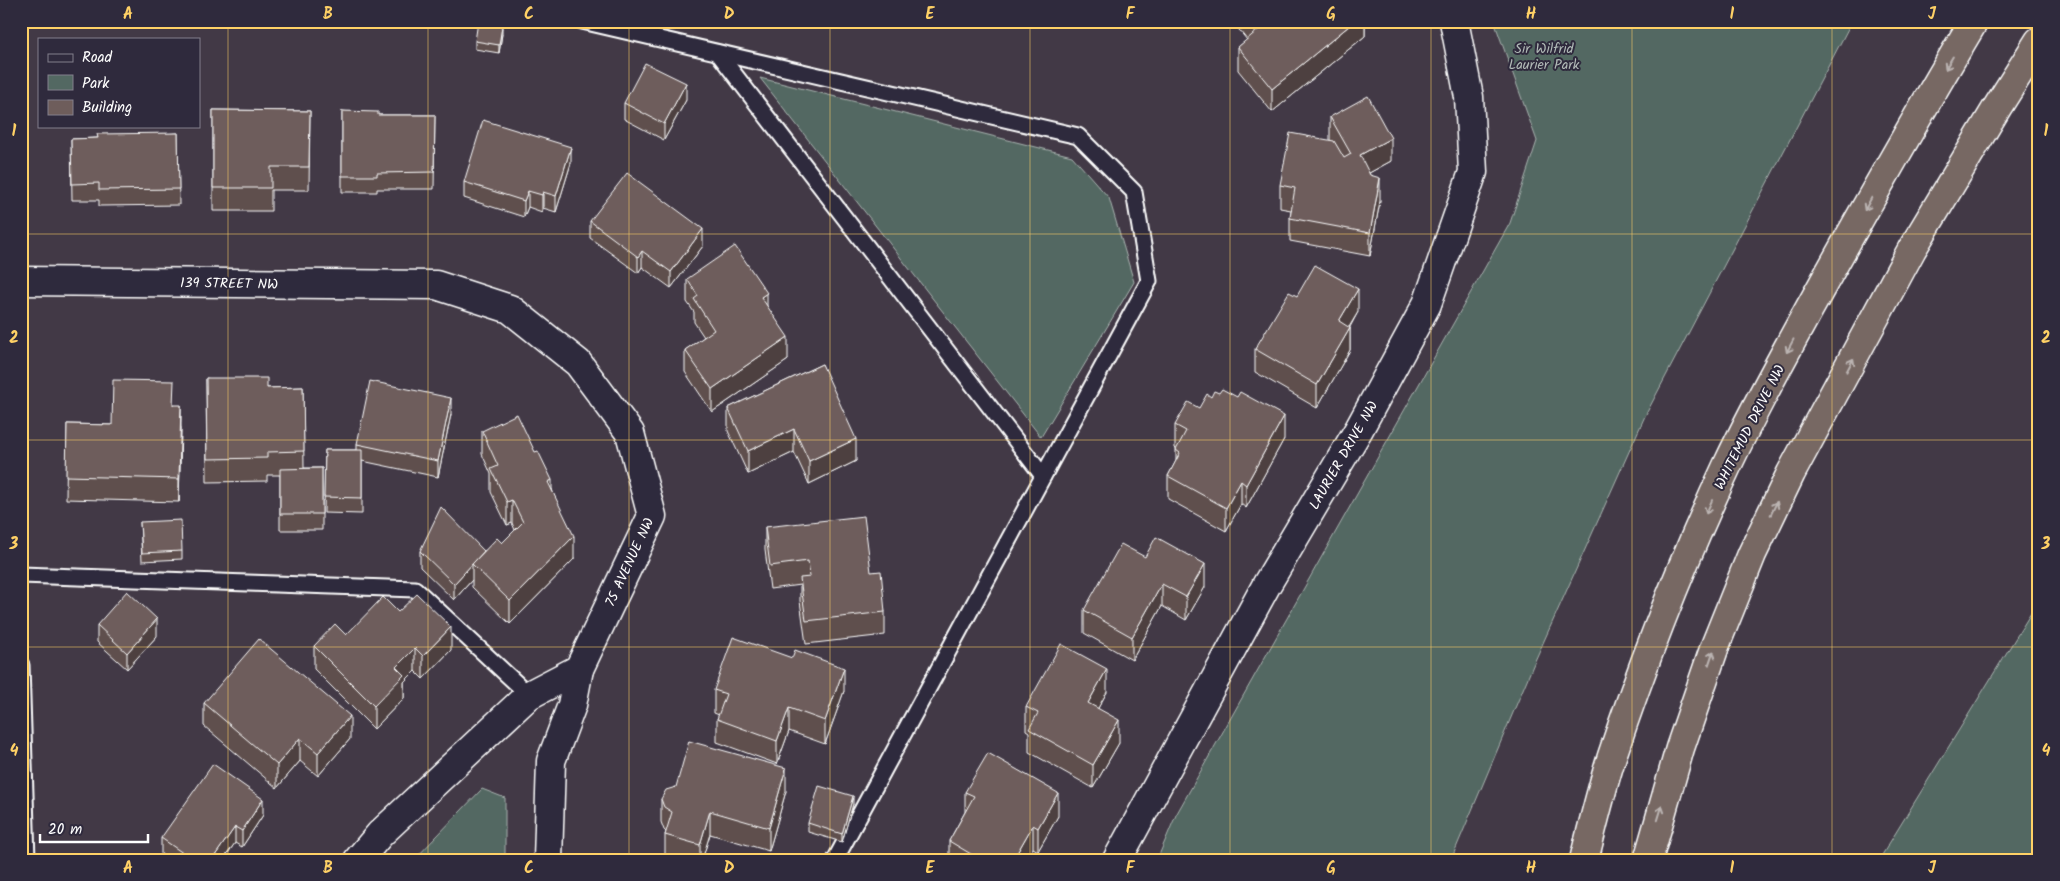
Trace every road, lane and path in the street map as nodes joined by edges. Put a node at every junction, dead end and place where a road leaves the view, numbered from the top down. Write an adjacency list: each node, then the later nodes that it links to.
1 (582, 21): 5 (lane)
2 (1454, 21): 17 (street, LAURIER DRIVE NW)
3 (1974, 21): 18 (highway, WHITEMUD DRIVE NW, one-way to 18)
4 (2039, 41): 19 (highway, one-way to 4)
5 (718, 52): 8 (lane); 8 (lane)
6 (21, 281): 7 (street, 139 STREET NW)
7 (436, 285): 11 (street, 75 AVENUE NW)
8 (1043, 476): 16 (lane)
9 (21, 575): 12 (lane)
10 (21, 665): 13 (lane)
11 (579, 669): 12 (street); 15 (street, 75 AVENUE NW)
12 (529, 695): 14 (street)
13 (26, 860)
14 (358, 860)
15 (548, 860)
16 (836, 860)
17 (1117, 860)
18 (1584, 860)
19 (1648, 860)

